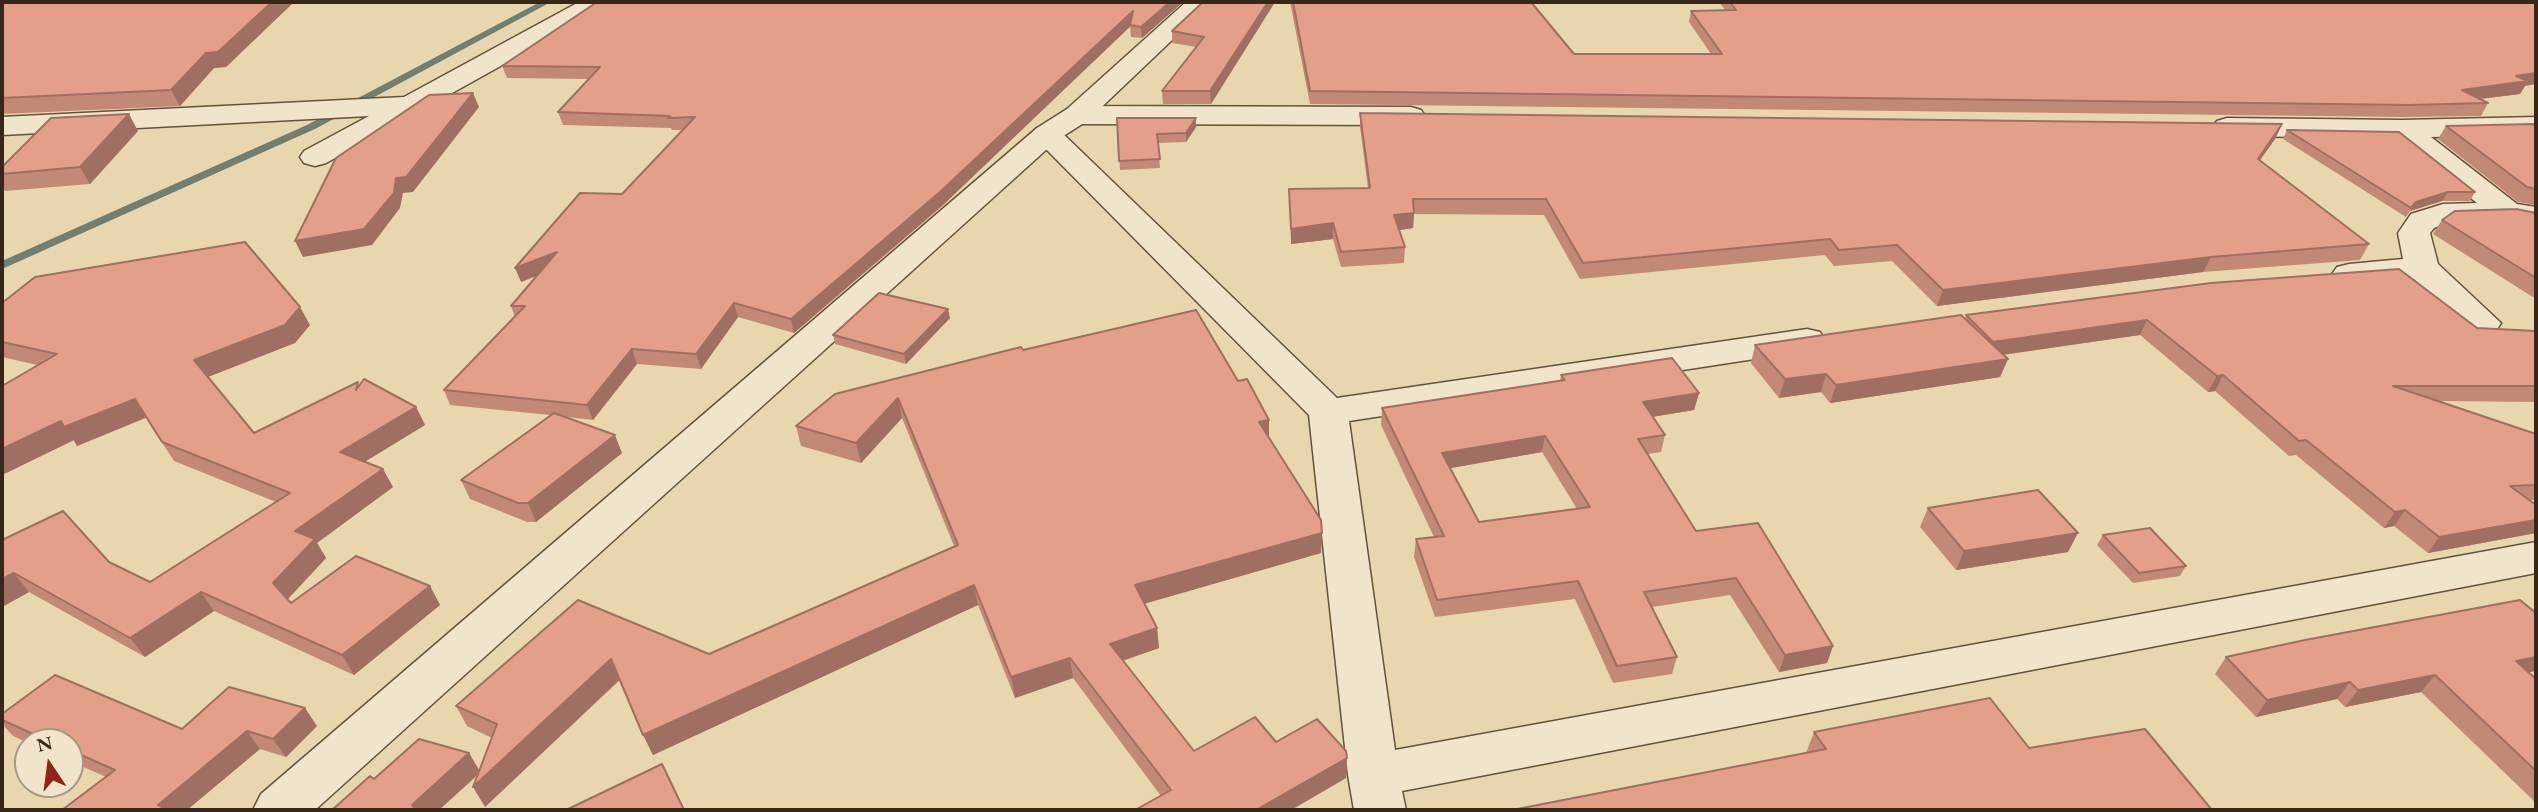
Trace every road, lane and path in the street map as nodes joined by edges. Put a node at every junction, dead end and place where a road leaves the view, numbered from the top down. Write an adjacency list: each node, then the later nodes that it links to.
1 (597, 2): 3 (street)
2 (1200, 2): 5 (street)
3 (410, 105): 7 (street); 10 (street)
4 (1444, 116): 5 (street)
5 (1062, 124): 16 (street); 19 (street)
6 (2536, 126): 9 (street)
7 (2, 127)
8 (2199, 127): 9 (street)
9 (2402, 129): 11 (street)
10 (315, 156)
11 (2522, 214): 12 (street)
12 (2423, 268): 13 (street); 14 (street)
13 (2313, 276)
14 (2483, 323)
15 (1834, 336): 16 (street)
16 (1328, 412): 18 (street)
17 (2536, 558): 18 (street)
18 (1377, 792)
19 (279, 810)

